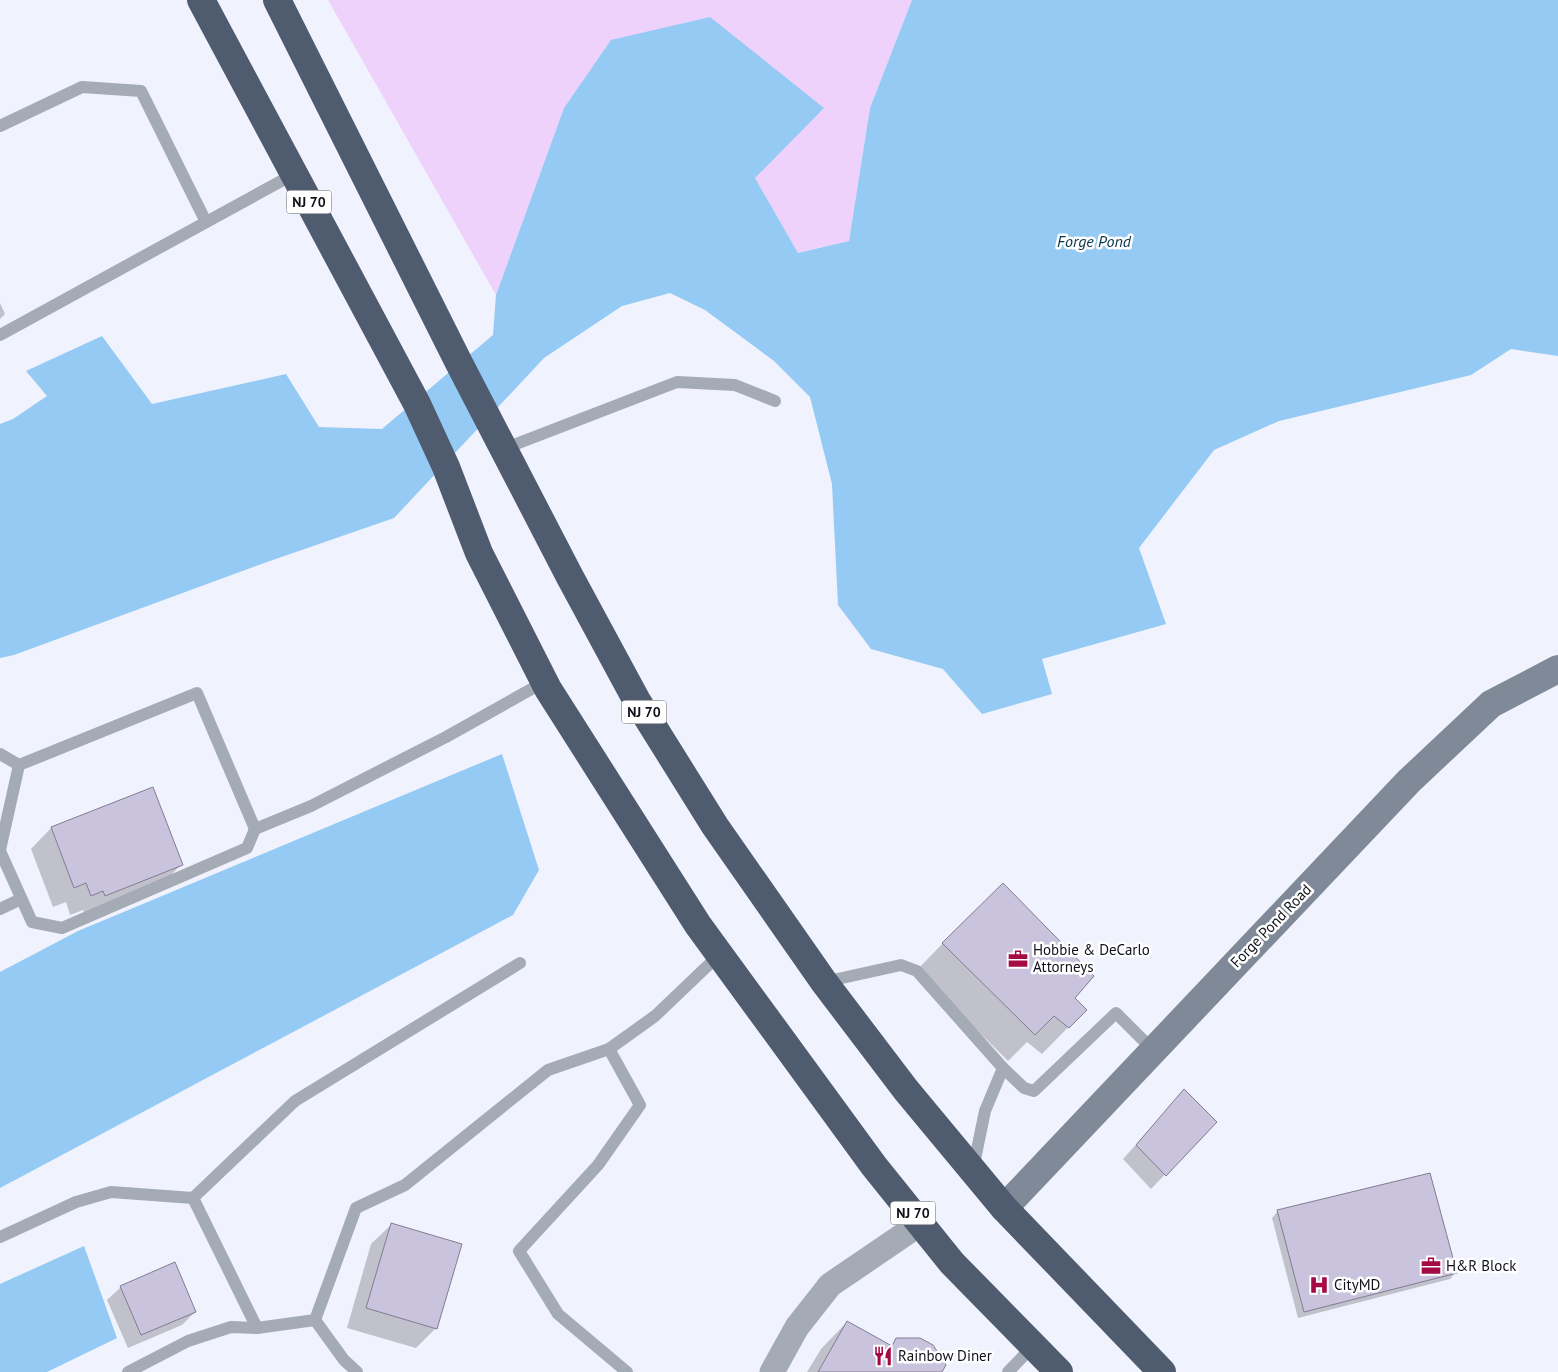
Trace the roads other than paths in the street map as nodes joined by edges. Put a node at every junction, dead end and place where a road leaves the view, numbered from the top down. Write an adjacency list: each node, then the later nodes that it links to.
1 (201, 0): 4 (highway, NJ 70)
2 (277, 0): 8 (highway, NJ 70)
3 (0, 126): 5 (lane)
4 (294, 174): 5 (lane); 10 (highway, NJ 70)
5 (206, 222): 6 (lane)
6 (0, 335)
7 (776, 401): 8 (lane)
8 (498, 437): 19 (highway, NJ 70)
9 (1558, 668): 21 (street, Forge Pond Road)
10 (544, 682): 13 (lane); 17 (highway, NJ 70)
11 (0, 754): 12 (lane)
12 (19, 765): 13 (lane); 14 (lane)
13 (255, 829): 15 (lane)
14 (0, 850): 15 (lane)
15 (22, 899): 16 (lane)
16 (0, 909)
17 (720, 954): 20 (lane); 26 (highway, NJ 70)
18 (520, 963): 24 (lane)
19 (824, 982): 22 (lane); 23 (highway, NJ 70)
20 (609, 1049): 28 (lane); 33 (lane)
21 (1153, 1050): 22 (lane); 25 (street, Forge Pond Road)
22 (1003, 1068): 23 (lane)
23 (972, 1171): 25 (highway, NJ 70)
24 (192, 1198): 27 (lane); 29 (lane)
25 (1004, 1208): 37 (highway, NJ 70)
26 (920, 1223): 30 (highway, NJ 70); 34 (street)
27 (0, 1237)
28 (315, 1320): 29 (lane); 32 (lane)
29 (257, 1328): 31 (lane)
30 (1034, 1346): 35 (lane); 36 (highway, NJ 70)
31 (128, 1372)
32 (357, 1372)
33 (628, 1372)
34 (772, 1372)
35 (1008, 1372)
36 (1059, 1372)
37 (1162, 1372)

